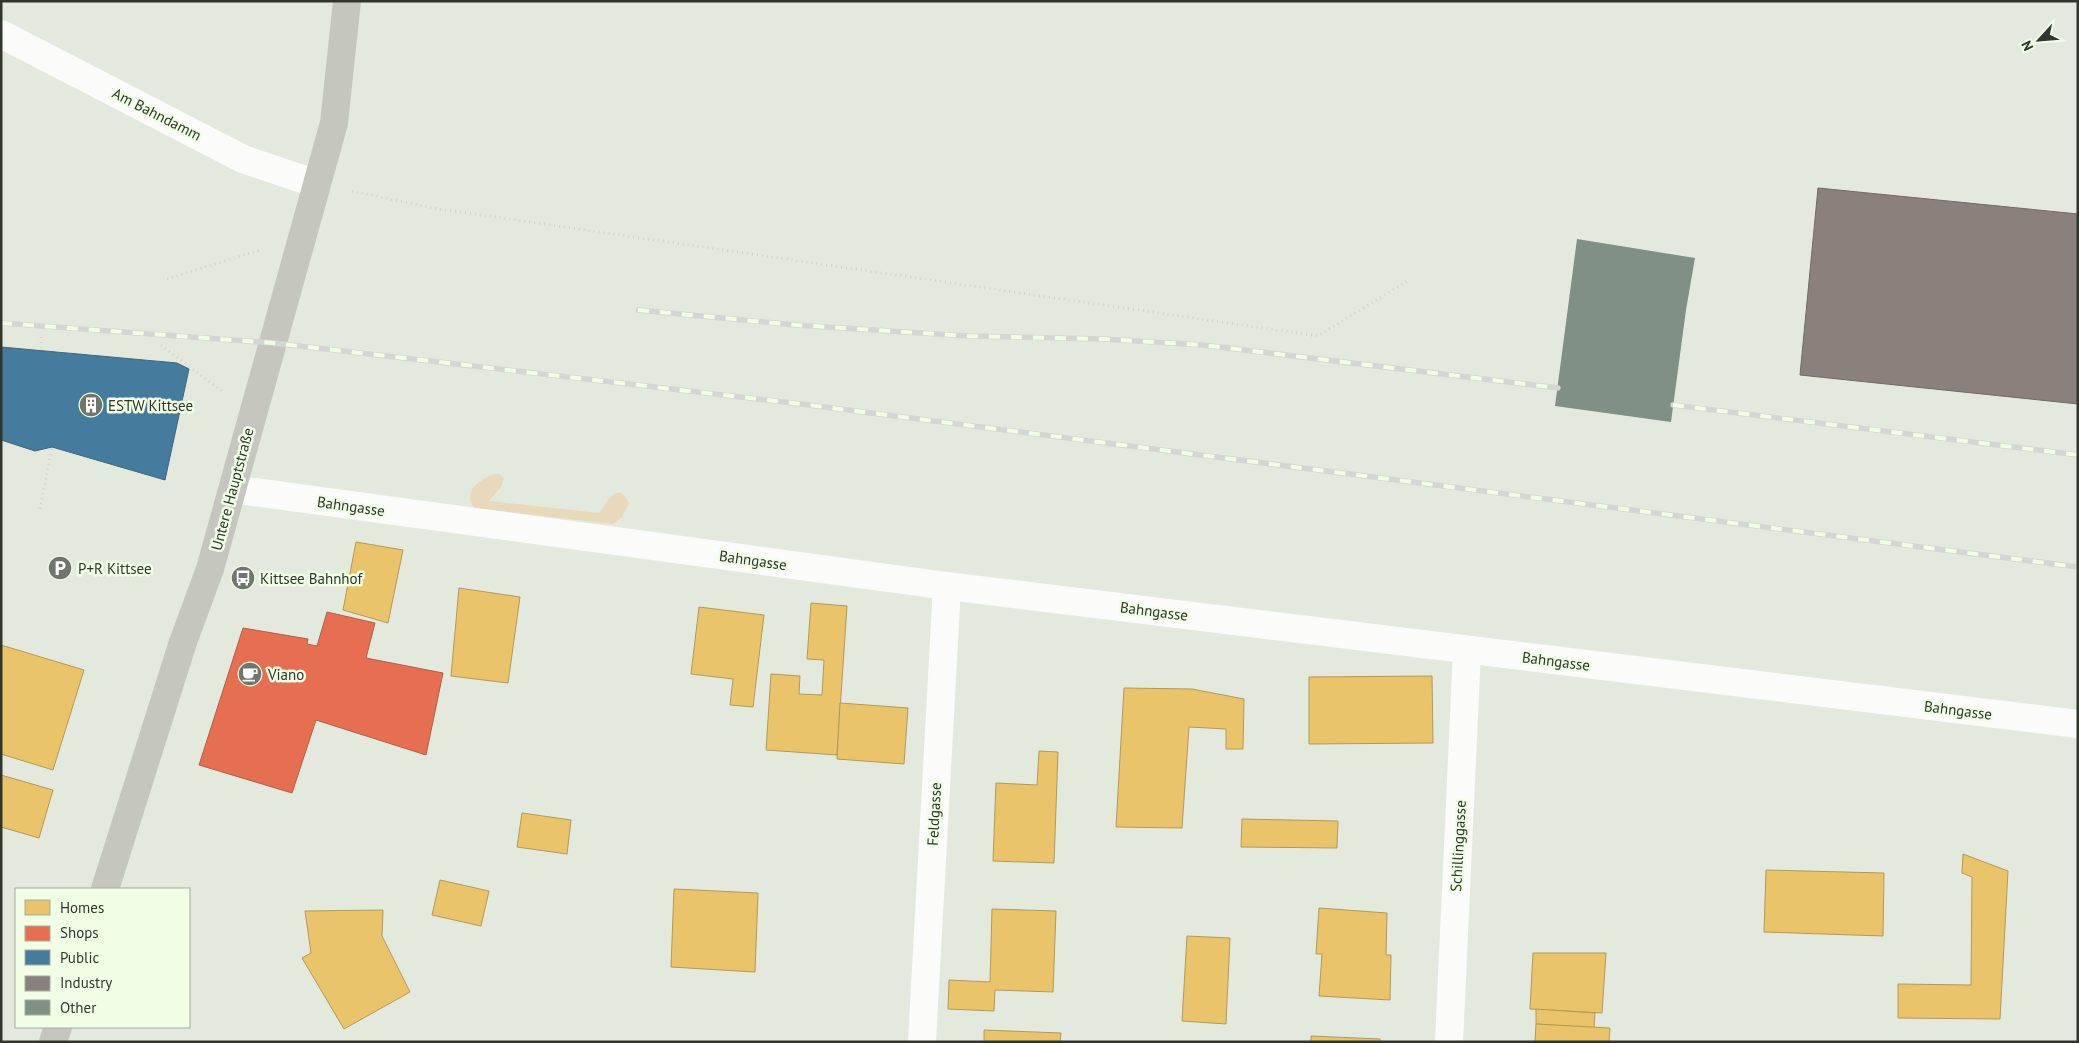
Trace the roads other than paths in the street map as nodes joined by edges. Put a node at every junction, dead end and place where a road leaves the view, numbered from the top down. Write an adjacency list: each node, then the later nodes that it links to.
1 (347, 1): 3 (street, Untere Hauptstraße)
2 (1, 34): 3 (street, Am Bahndamm)
3 (317, 184): 4 (street, Untere Hauptstraße)
4 (232, 490): 5 (street, Bahngasse); 8 (street, Untere Hauptstraße)
5 (947, 586): 6 (street, Bahngasse); 11 (street, Feldgasse)
6 (1467, 651): 7 (street, Bahngasse); 12 (street, Schillinggasse)
7 (2078, 724)
8 (105, 888)
9 (58, 1028): 10 (street)
10 (53, 1042)
11 (922, 1042)
12 (1450, 1042)

